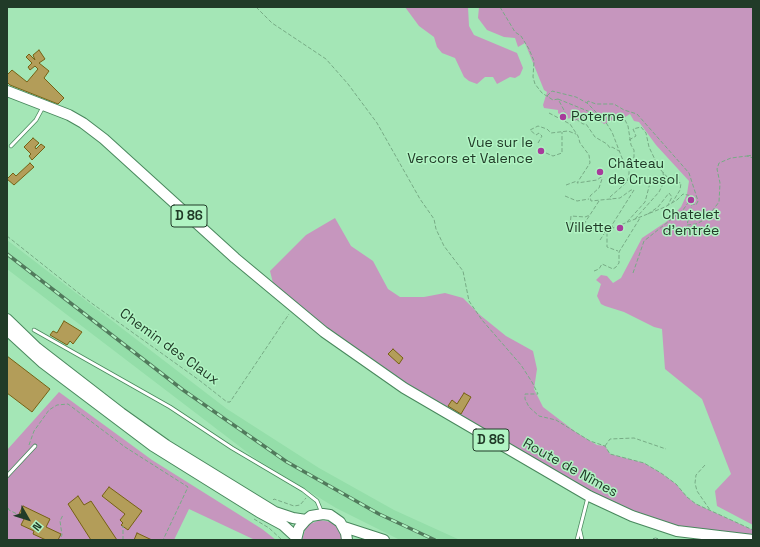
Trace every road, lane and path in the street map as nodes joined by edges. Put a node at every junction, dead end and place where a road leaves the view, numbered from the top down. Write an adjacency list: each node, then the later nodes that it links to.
1 (256, 7): 57 (path)
2 (500, 7): 4 (path)
3 (7, 91): 7 (main road, D 86)
4 (547, 96): 5 (path); 6 (path)
5 (558, 99): 9 (path); 10 (path)
6 (587, 103): 9 (path); 34 (path)
7 (43, 106): 17 (lane); 52 (main road, Route de Nîmes / D 86)
8 (549, 113): 10 (path)
9 (601, 117): 18 (path)
10 (563, 118): 14 (path)
11 (576, 119): 18 (path)
12 (625, 120): 15 (path)
13 (562, 131): 14 (path); 16 (path); 19 (path)
14 (576, 134): 25 (path)
15 (629, 140): 23 (path); 24 (path)
16 (538, 144)
17 (10, 146)
18 (620, 151): 23 (path)
19 (546, 154)
20 (753, 155): 21 (path)
21 (747, 156): 22 (path); 34 (path)
22 (753, 158)
23 (628, 168): 30 (path)
24 (663, 172): 27 (path); 33 (path)
25 (577, 181): 26 (path); 29 (path)
26 (566, 185)
27 (663, 185): 39 (path); 41 (path)
28 (565, 196): 29 (path)
29 (589, 199): 32 (path)
30 (611, 200): 32 (path); 44 (path)
31 (691, 200): 33 (path); 34 (path); 51 (path)
32 (599, 201): 36 (path)
33 (672, 203): 35 (path)
34 (692, 204)
35 (668, 205): 37 (path); 37 (path)
36 (590, 214): 42 (path); 43 (path)
37 (646, 216): 38 (path)
38 (640, 218): 39 (path); 49 (path)
39 (634, 220): 41 (path)
40 (564, 222): 43 (path)
41 (627, 223): 44 (path)
42 (584, 225): 43 (path); 45 (path)
43 (570, 226)
44 (612, 227): 46 (path)
45 (604, 233): 46 (path); 48 (path)
46 (607, 233): 49 (path)
47 (7, 236): 52 (path, Chemin des Claux)
48 (600, 240)
49 (619, 252): 50 (path)
50 (594, 271)
51 (633, 273)
52 (294, 307): 63 (main road, Route de Nîmes / D 86)
53 (7, 319): 70 (main road)
54 (7, 330): 77 (main road)
55 (34, 330): 62 (lane)
56 (35, 446): 59 (lane)
57 (605, 446): 58 (path); 66 (path)
58 (666, 449)
59 (28, 454): 61 (lane); 79 (path)
60 (705, 465): 66 (path)
61 (7, 476)
62 (309, 494): 64 (path); 67 (lane)
63 (589, 496): 74 (lane); 85 (main road, Route de Nîmes / D 86)
64 (272, 503)
65 (8, 508): 69 (path)
66 (712, 512): 75 (path)
67 (322, 514): 70 (main road); 73 (main road)
68 (63, 515): 76 (path)
69 (23, 517)
70 (306, 520): 77 (main road)
71 (260, 524): 80 (path)
72 (123, 526): 78 (path)
73 (344, 527): 81 (main road); 82 (main road)
74 (580, 529): 83 (lane); 84 (lane)
75 (753, 530)
76 (61, 537)
77 (296, 538)
78 (123, 540)
79 (163, 540)
80 (282, 540)
81 (347, 540)
82 (384, 540)
83 (577, 540)
84 (582, 540)
85 (753, 540)

